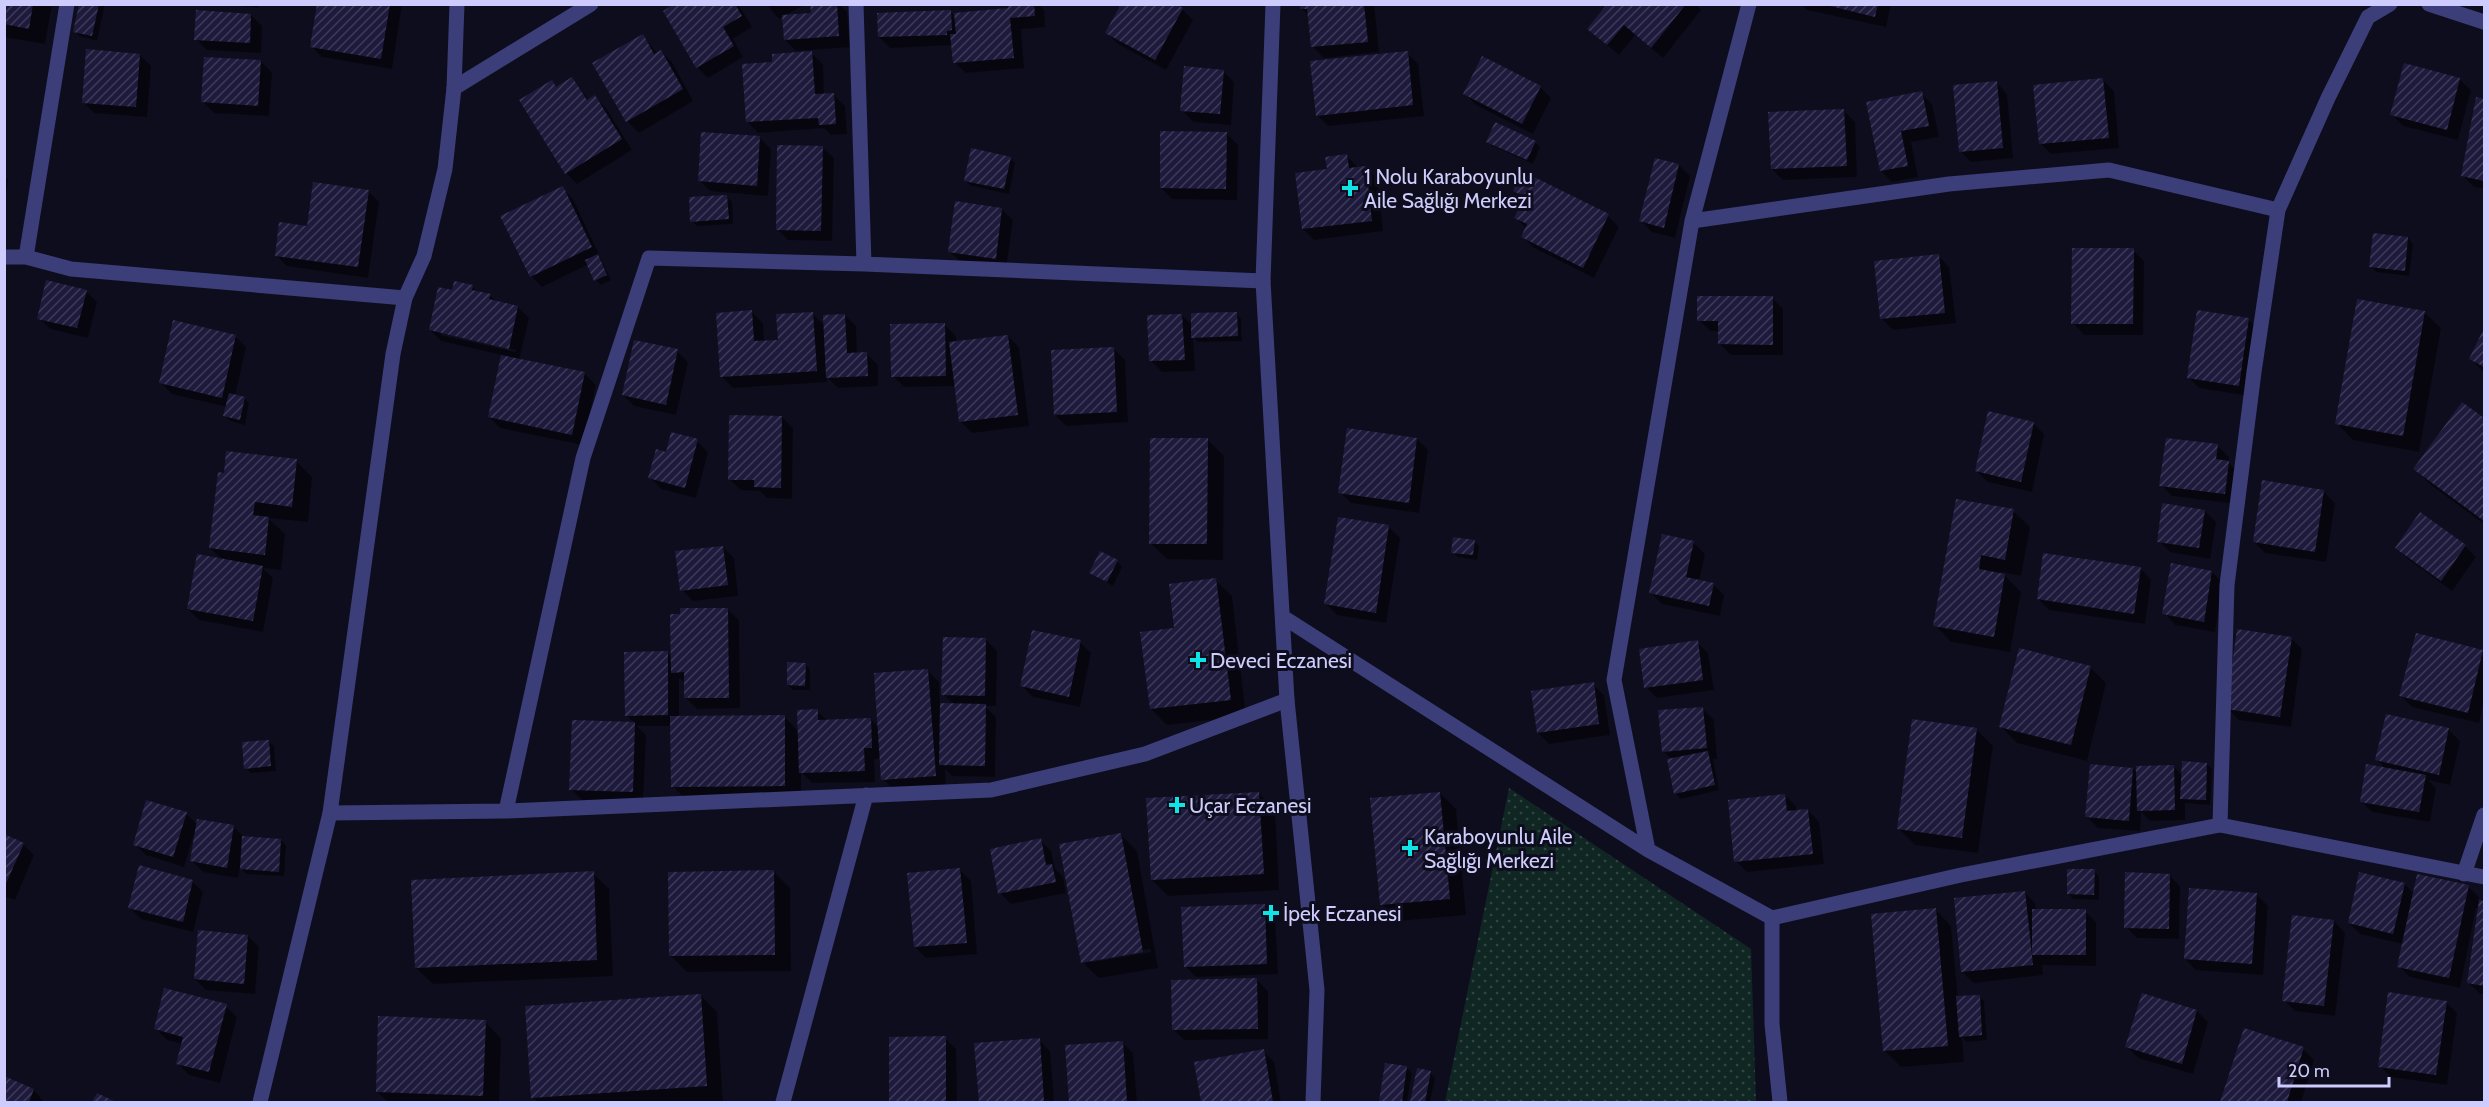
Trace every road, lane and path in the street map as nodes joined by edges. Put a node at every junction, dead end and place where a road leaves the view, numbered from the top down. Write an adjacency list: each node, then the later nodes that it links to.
1 (67, 4): 14 (street)
2 (458, 4): 10 (street)
3 (591, 4): 10 (street)
4 (856, 4): 15 (street)
5 (1273, 4): 16 (street)
6 (1749, 4): 12 (street)
7 (2390, 4): 11 (street)
8 (2429, 4): 9 (street)
9 (2484, 22)
10 (453, 88): 17 (street)
11 (2278, 210): 12 (street); 24 (street)
12 (1692, 221): 25 (street)
13 (4, 257): 14 (street)
14 (26, 257): 17 (street)
15 (864, 264): 16 (street); 21 (street)
16 (1263, 281): 18 (street)
17 (405, 298): 22 (street)
18 (1283, 617): 19 (street); 25 (street)
19 (1287, 700): 20 (street); 31 (street)
20 (866, 795): 21 (street); 30 (street)
21 (506, 811): 22 (street)
22 (330, 813): 29 (street)
23 (2484, 815): 26 (street)
24 (2220, 825): 26 (street); 28 (street)
25 (1648, 850): 28 (street)
26 (2463, 874): 27 (street)
27 (2484, 877)
28 (1772, 918): 32 (street)
29 (260, 1102)
30 (783, 1102)
31 (1313, 1102)
32 (1780, 1102)

